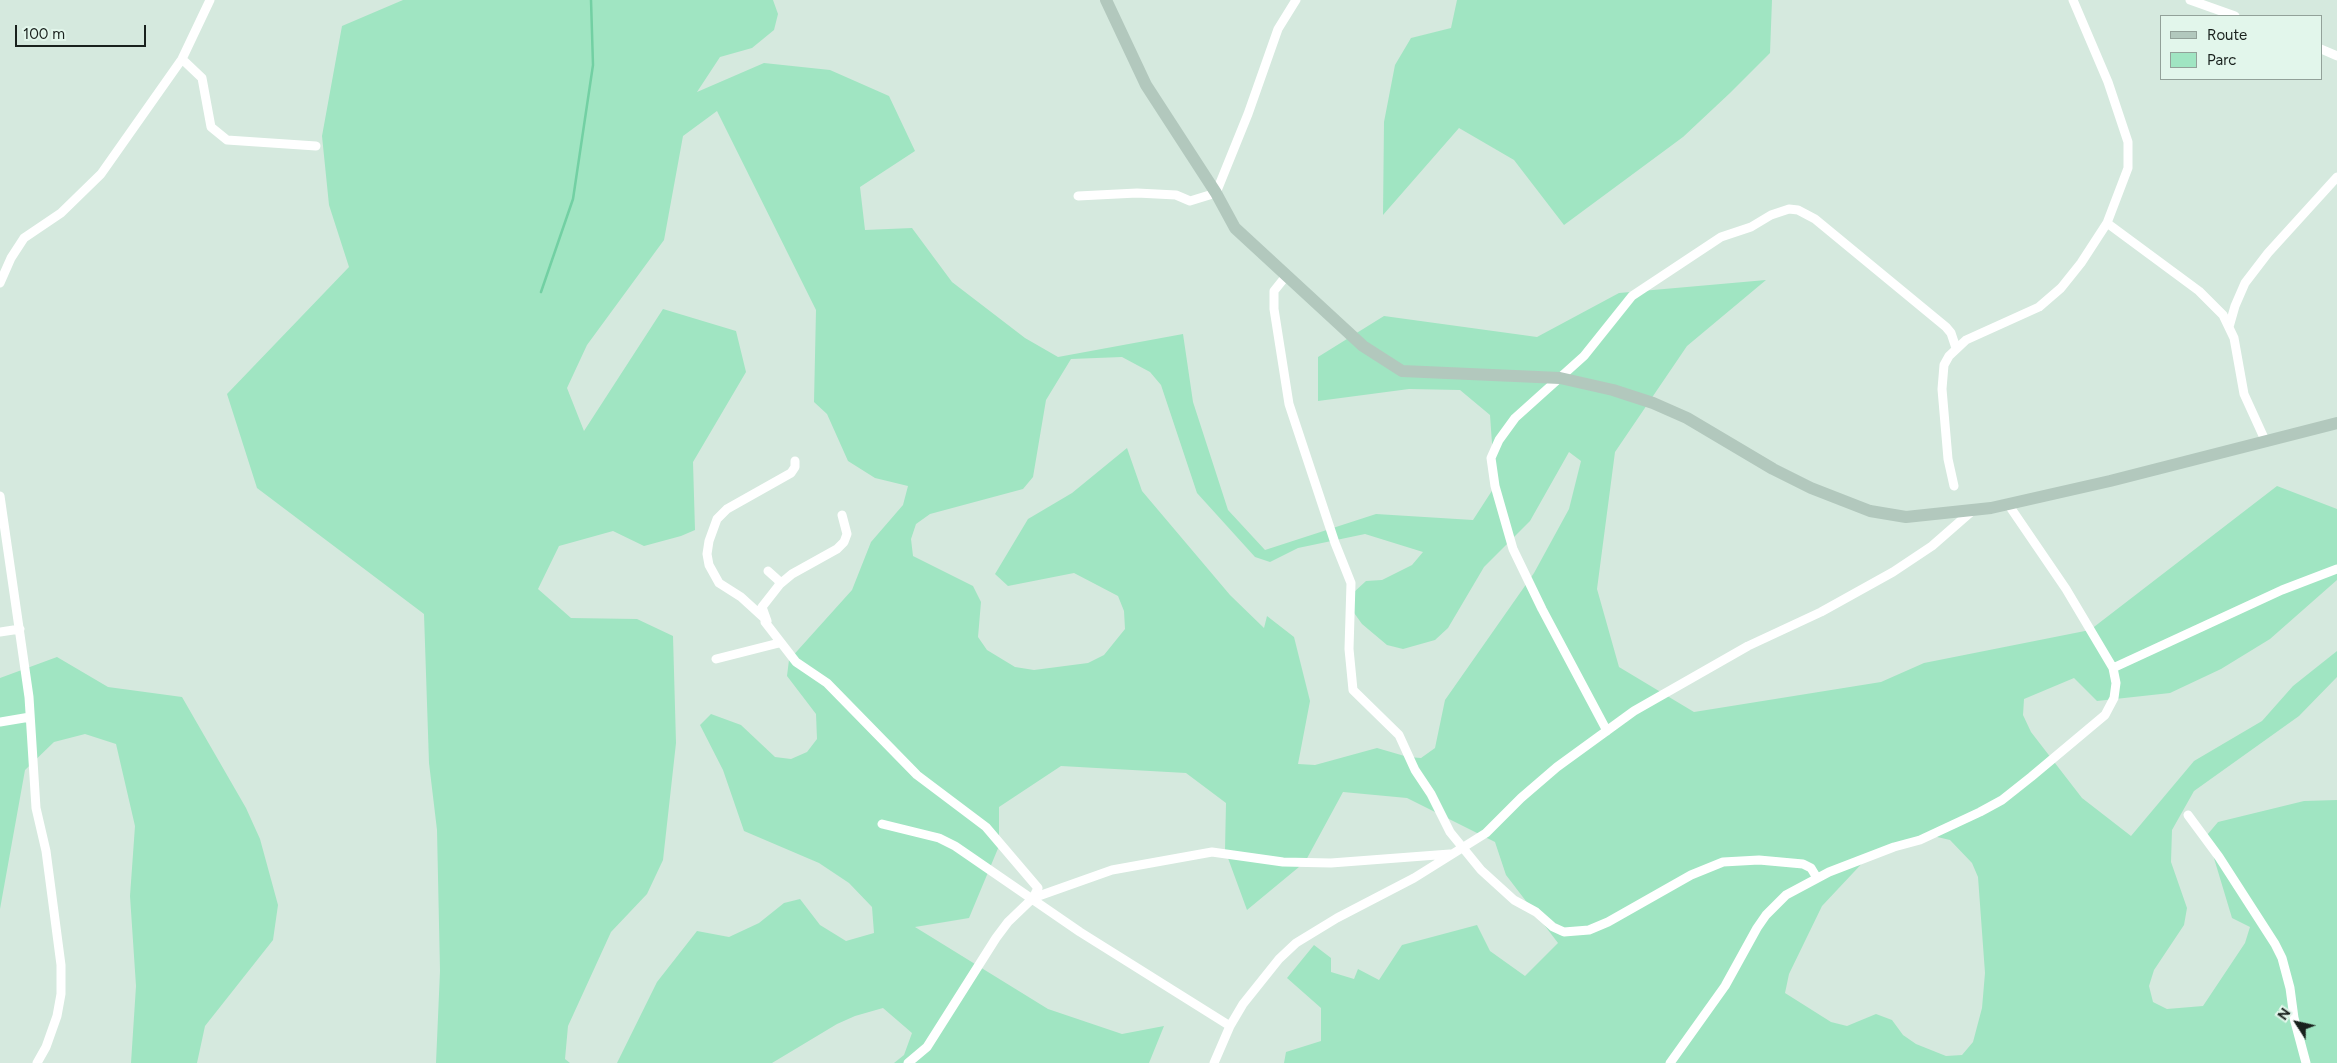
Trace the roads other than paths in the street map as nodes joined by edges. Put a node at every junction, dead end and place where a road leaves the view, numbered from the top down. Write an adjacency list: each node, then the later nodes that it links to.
1 (210, 0): 9 (street)
2 (1106, 0): 12 (street)
3 (1296, 0): 12 (street)
4 (2073, 0): 14 (street)
5 (2190, 0): 6 (street)
6 (2232, 15)
7 (2322, 49): 8 (street)
8 (2337, 56)
9 (182, 59): 10 (street); 16 (street)
10 (316, 146)
11 (2337, 177): 17 (street)
12 (1216, 193): 13 (street); 15 (street)
13 (1078, 196)
14 (2107, 224): 17 (street); 18 (street)
15 (1286, 276): 19 (street); 42 (street)
16 (0, 283)
17 (2229, 327): 21 (street)
18 (1956, 348): 19 (street); 23 (street)
19 (1560, 378): 26 (street); 39 (street)
20 (2337, 423): 21 (street)
21 (2265, 440): 25 (street)
22 (795, 461): 31 (street)
23 (1954, 486)
24 (0, 496): 32 (street)
25 (2008, 504): 26 (street); 36 (street)
26 (1972, 511): 39 (street)
27 (842, 514): 30 (street)
28 (2337, 570): 36 (street)
29 (768, 571): 30 (street)
30 (780, 584): 31 (street)
31 (767, 621): 34 (street)
32 (20, 629): 33 (street); 37 (street)
33 (0, 632)
34 (779, 643): 35 (street); 45 (street)
35 (716, 658)
36 (2113, 668): 44 (street)
37 (30, 718): 38 (street); 47 (street)
38 (0, 722)
39 (1608, 731): 42 (street)
40 (2188, 815): 51 (street)
41 (882, 824): 45 (street)
42 (1462, 847): 43 (street); 44 (street)
43 (1452, 854): 45 (street); 46 (street)
44 (1817, 878): 50 (street)
45 (1033, 898): 46 (street); 48 (street)
46 (1230, 1026): 49 (street)
47 (37, 1063)
48 (908, 1063)
49 (1214, 1063)
50 (1670, 1063)
51 (2306, 1063)

